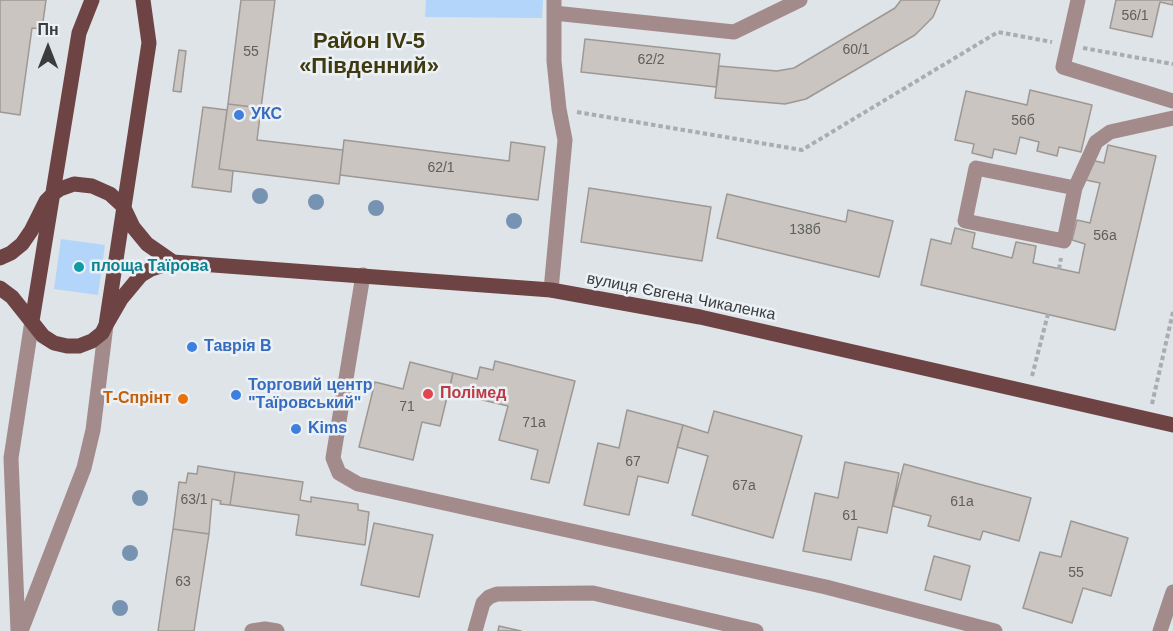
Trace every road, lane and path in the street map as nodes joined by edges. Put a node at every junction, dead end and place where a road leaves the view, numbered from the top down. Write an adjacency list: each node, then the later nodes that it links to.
1 (92, 0): 12 (main road)
2 (143, 0): 13 (main road)
3 (800, 0): 5 (street)
4 (1078, 0): 6 (street)
5 (554, 7): 9 (street)
6 (1069, 45): 7 (path); 8 (street); 9 (path)
7 (1173, 64)
8 (1173, 101)
9 (559, 109): 18 (street)
10 (1173, 118): 11 (street)
11 (1075, 188): 11 (street)
12 (53, 194): 13 (main road); 14 (main road); 21 (main road)
13 (123, 206): 15 (main road); 22 (main road)
14 (0, 258)
15 (172, 262): 16 (main road, вулиця Євгена Чикаленка); 22 (main road, вулиця Євгена Чикаленка)
16 (363, 275): 18 (main road, вулиця Євгена Чикаленка); 32 (street)
17 (0, 288): 21 (main road)
18 (551, 290): 23 (main road, вулиця Євгена Чикаленка)
19 (1173, 312): 24 (path)
20 (1048, 314): 23 (path)
21 (33, 321): 22 (main road); 27 (street)
22 (106, 325): 27 (street)
23 (1028, 392): 24 (main road, вулиця Євгена Чикаленка)
24 (1149, 419): 25 (main road, вулиця Євгена Чикаленка)
25 (1173, 424)
26 (1173, 594): 33 (street)
27 (19, 631)
28 (252, 631): 29 (street)
29 (277, 631)
30 (475, 631): 31 (street)
31 (756, 631)
32 (995, 631)
33 (1160, 631)

